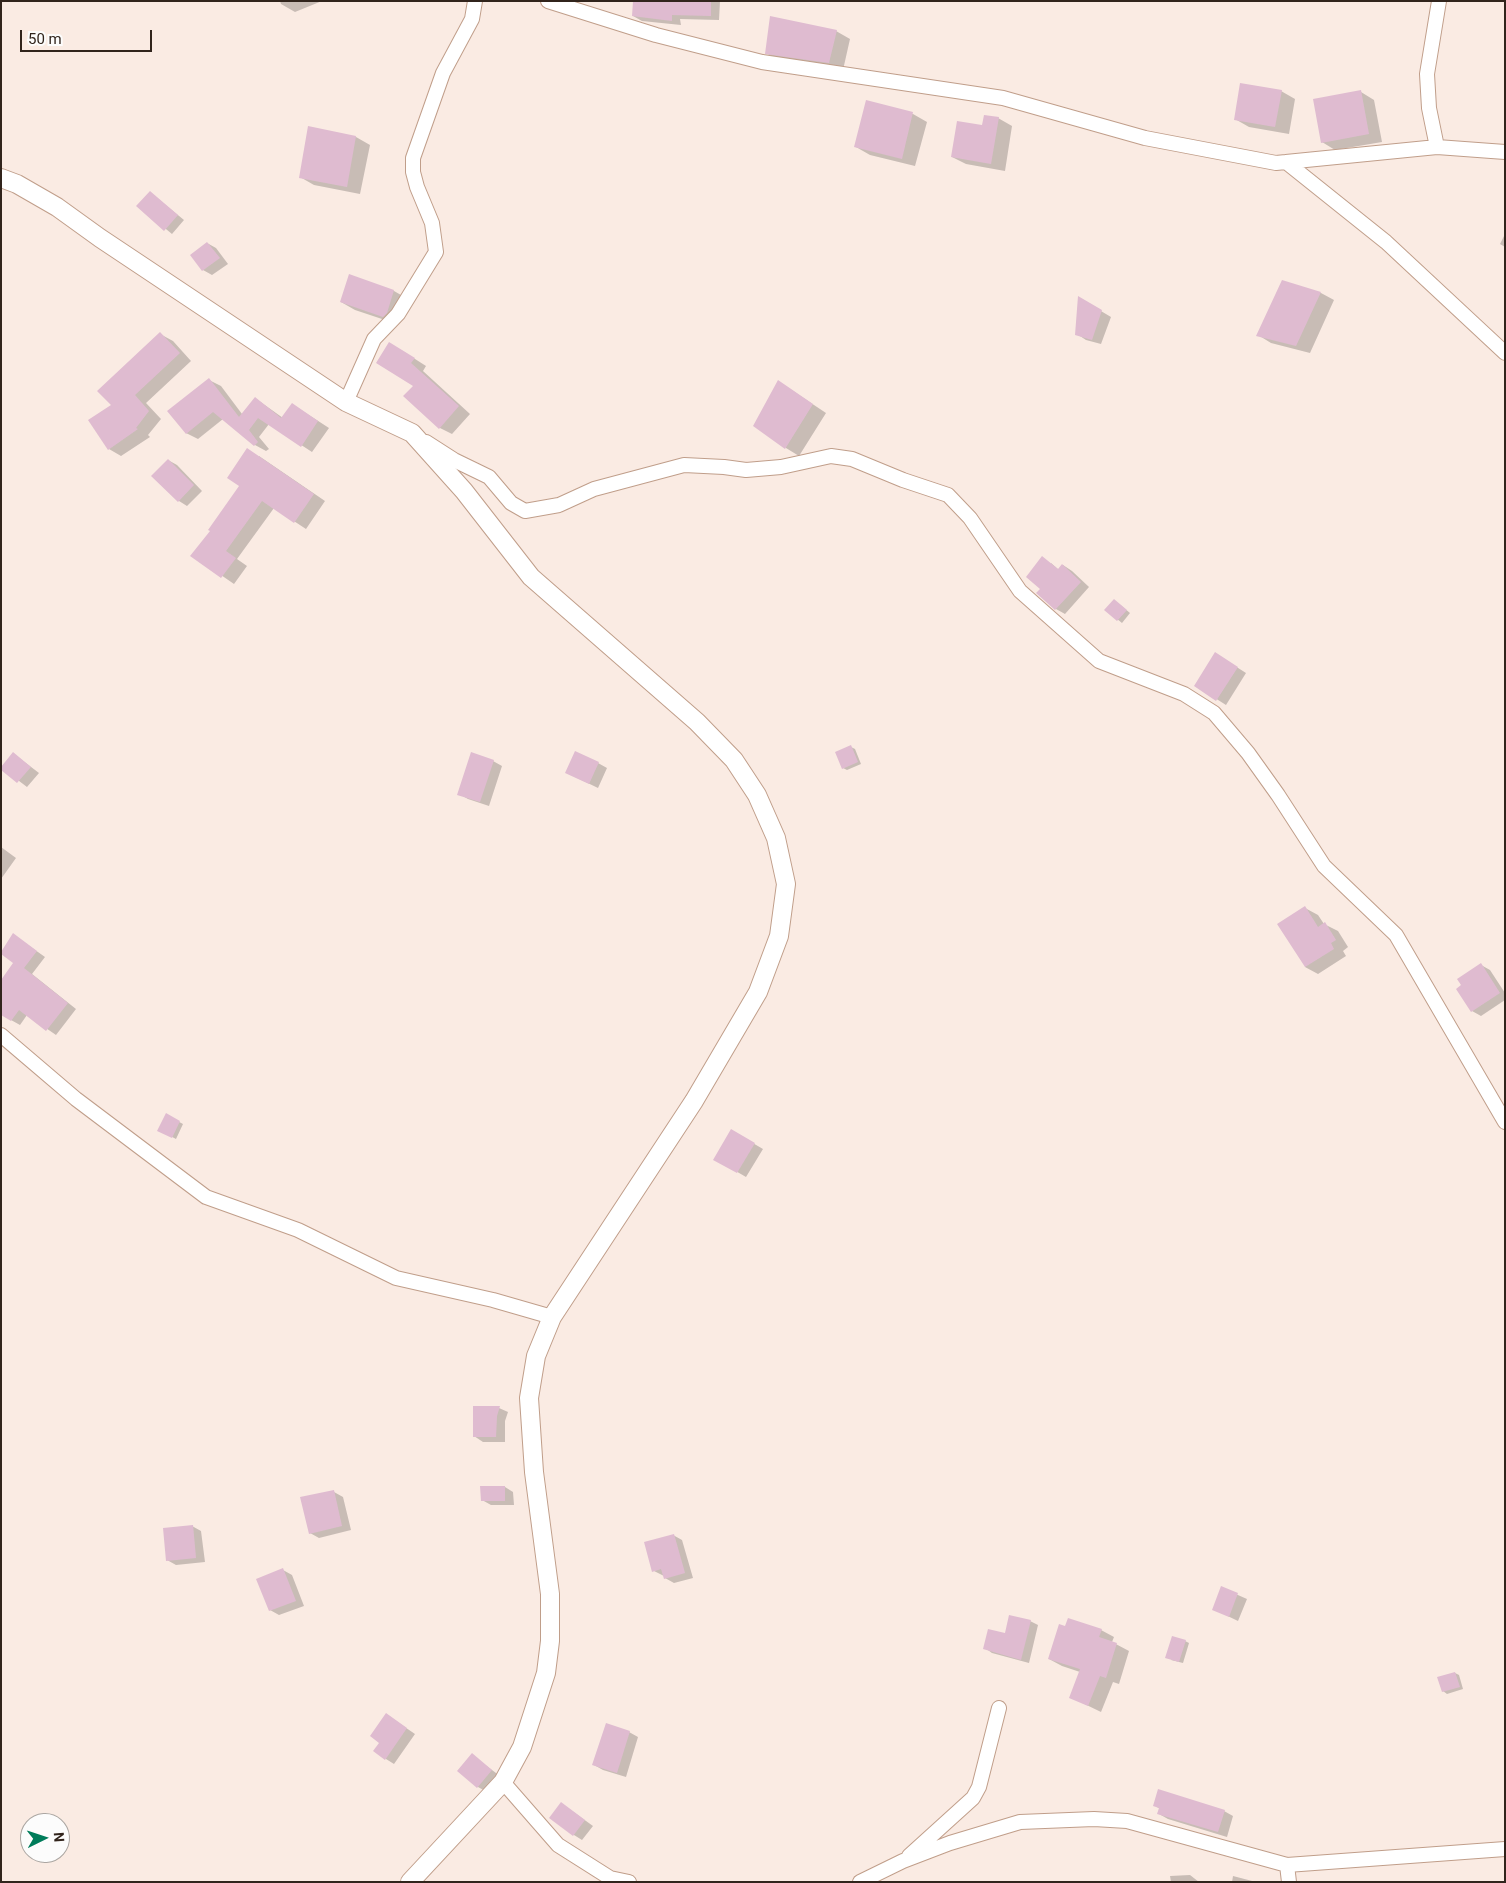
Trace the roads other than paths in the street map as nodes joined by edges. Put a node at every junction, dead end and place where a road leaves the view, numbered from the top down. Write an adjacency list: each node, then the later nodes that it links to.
1 (475, 1): 9 (street)
2 (548, 1): 6 (street)
3 (1438, 1): 4 (street)
4 (1437, 146): 5 (street); 6 (street)
5 (1505, 152)
6 (1286, 162): 8 (street)
7 (1, 178): 9 (street)
8 (1505, 353)
9 (346, 402): 10 (street)
10 (412, 433): 12 (street); 13 (street)
11 (1, 1035): 13 (street)
12 (1505, 1122)
13 (552, 1318): 15 (street)
14 (999, 1708): 17 (street)
15 (503, 1782): 19 (street); 20 (street)
16 (1505, 1849): 18 (street)
17 (903, 1861): 18 (street); 21 (street)
18 (1287, 1866): 22 (street)
19 (410, 1882)
20 (629, 1882)
21 (860, 1882)
22 (1289, 1882)

